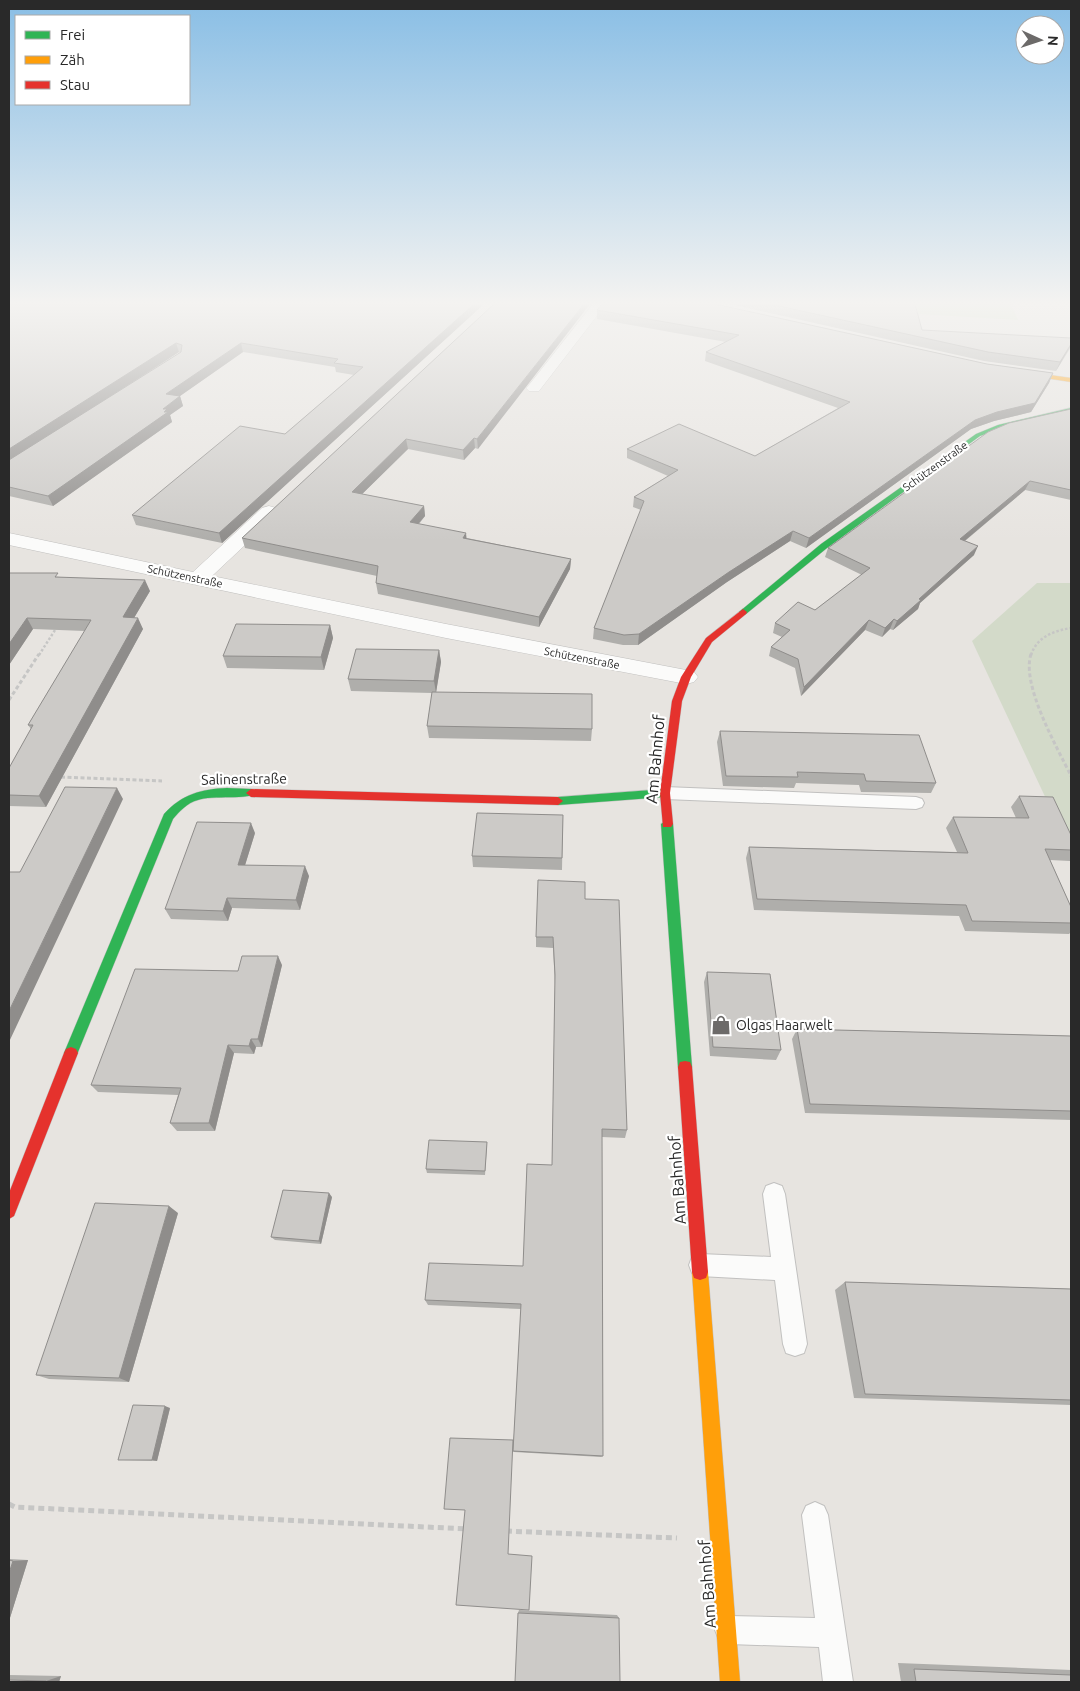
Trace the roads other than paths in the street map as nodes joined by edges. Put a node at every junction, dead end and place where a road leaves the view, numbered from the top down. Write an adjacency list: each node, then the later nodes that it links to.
1 (538, 383): 2 (street)
2 (534, 388)
3 (1071, 410): 7 (street, Schützenstraße)
4 (284, 499): 6 (street)
5 (9, 539): 6 (street, Schützenstraße)
6 (197, 579): 7 (street, Schützenstraße)
7 (686, 678): 8 (street, Am Bahnhof)
8 (665, 793): 9 (lane); 11 (street, Salinenstraße); 12 (street, Am Bahnhof)
9 (916, 803)
10 (774, 1194): 13 (lane)
11 (9, 1211)
12 (700, 1265): 13 (lane); 16 (street, Am Bahnhof)
13 (785, 1269): 14 (lane)
14 (795, 1344)
15 (815, 1515): 17 (lane)
16 (727, 1630): 17 (lane); 18 (street, Am Bahnhof)
17 (832, 1633): 19 (lane)
18 (730, 1682)
19 (838, 1682)

